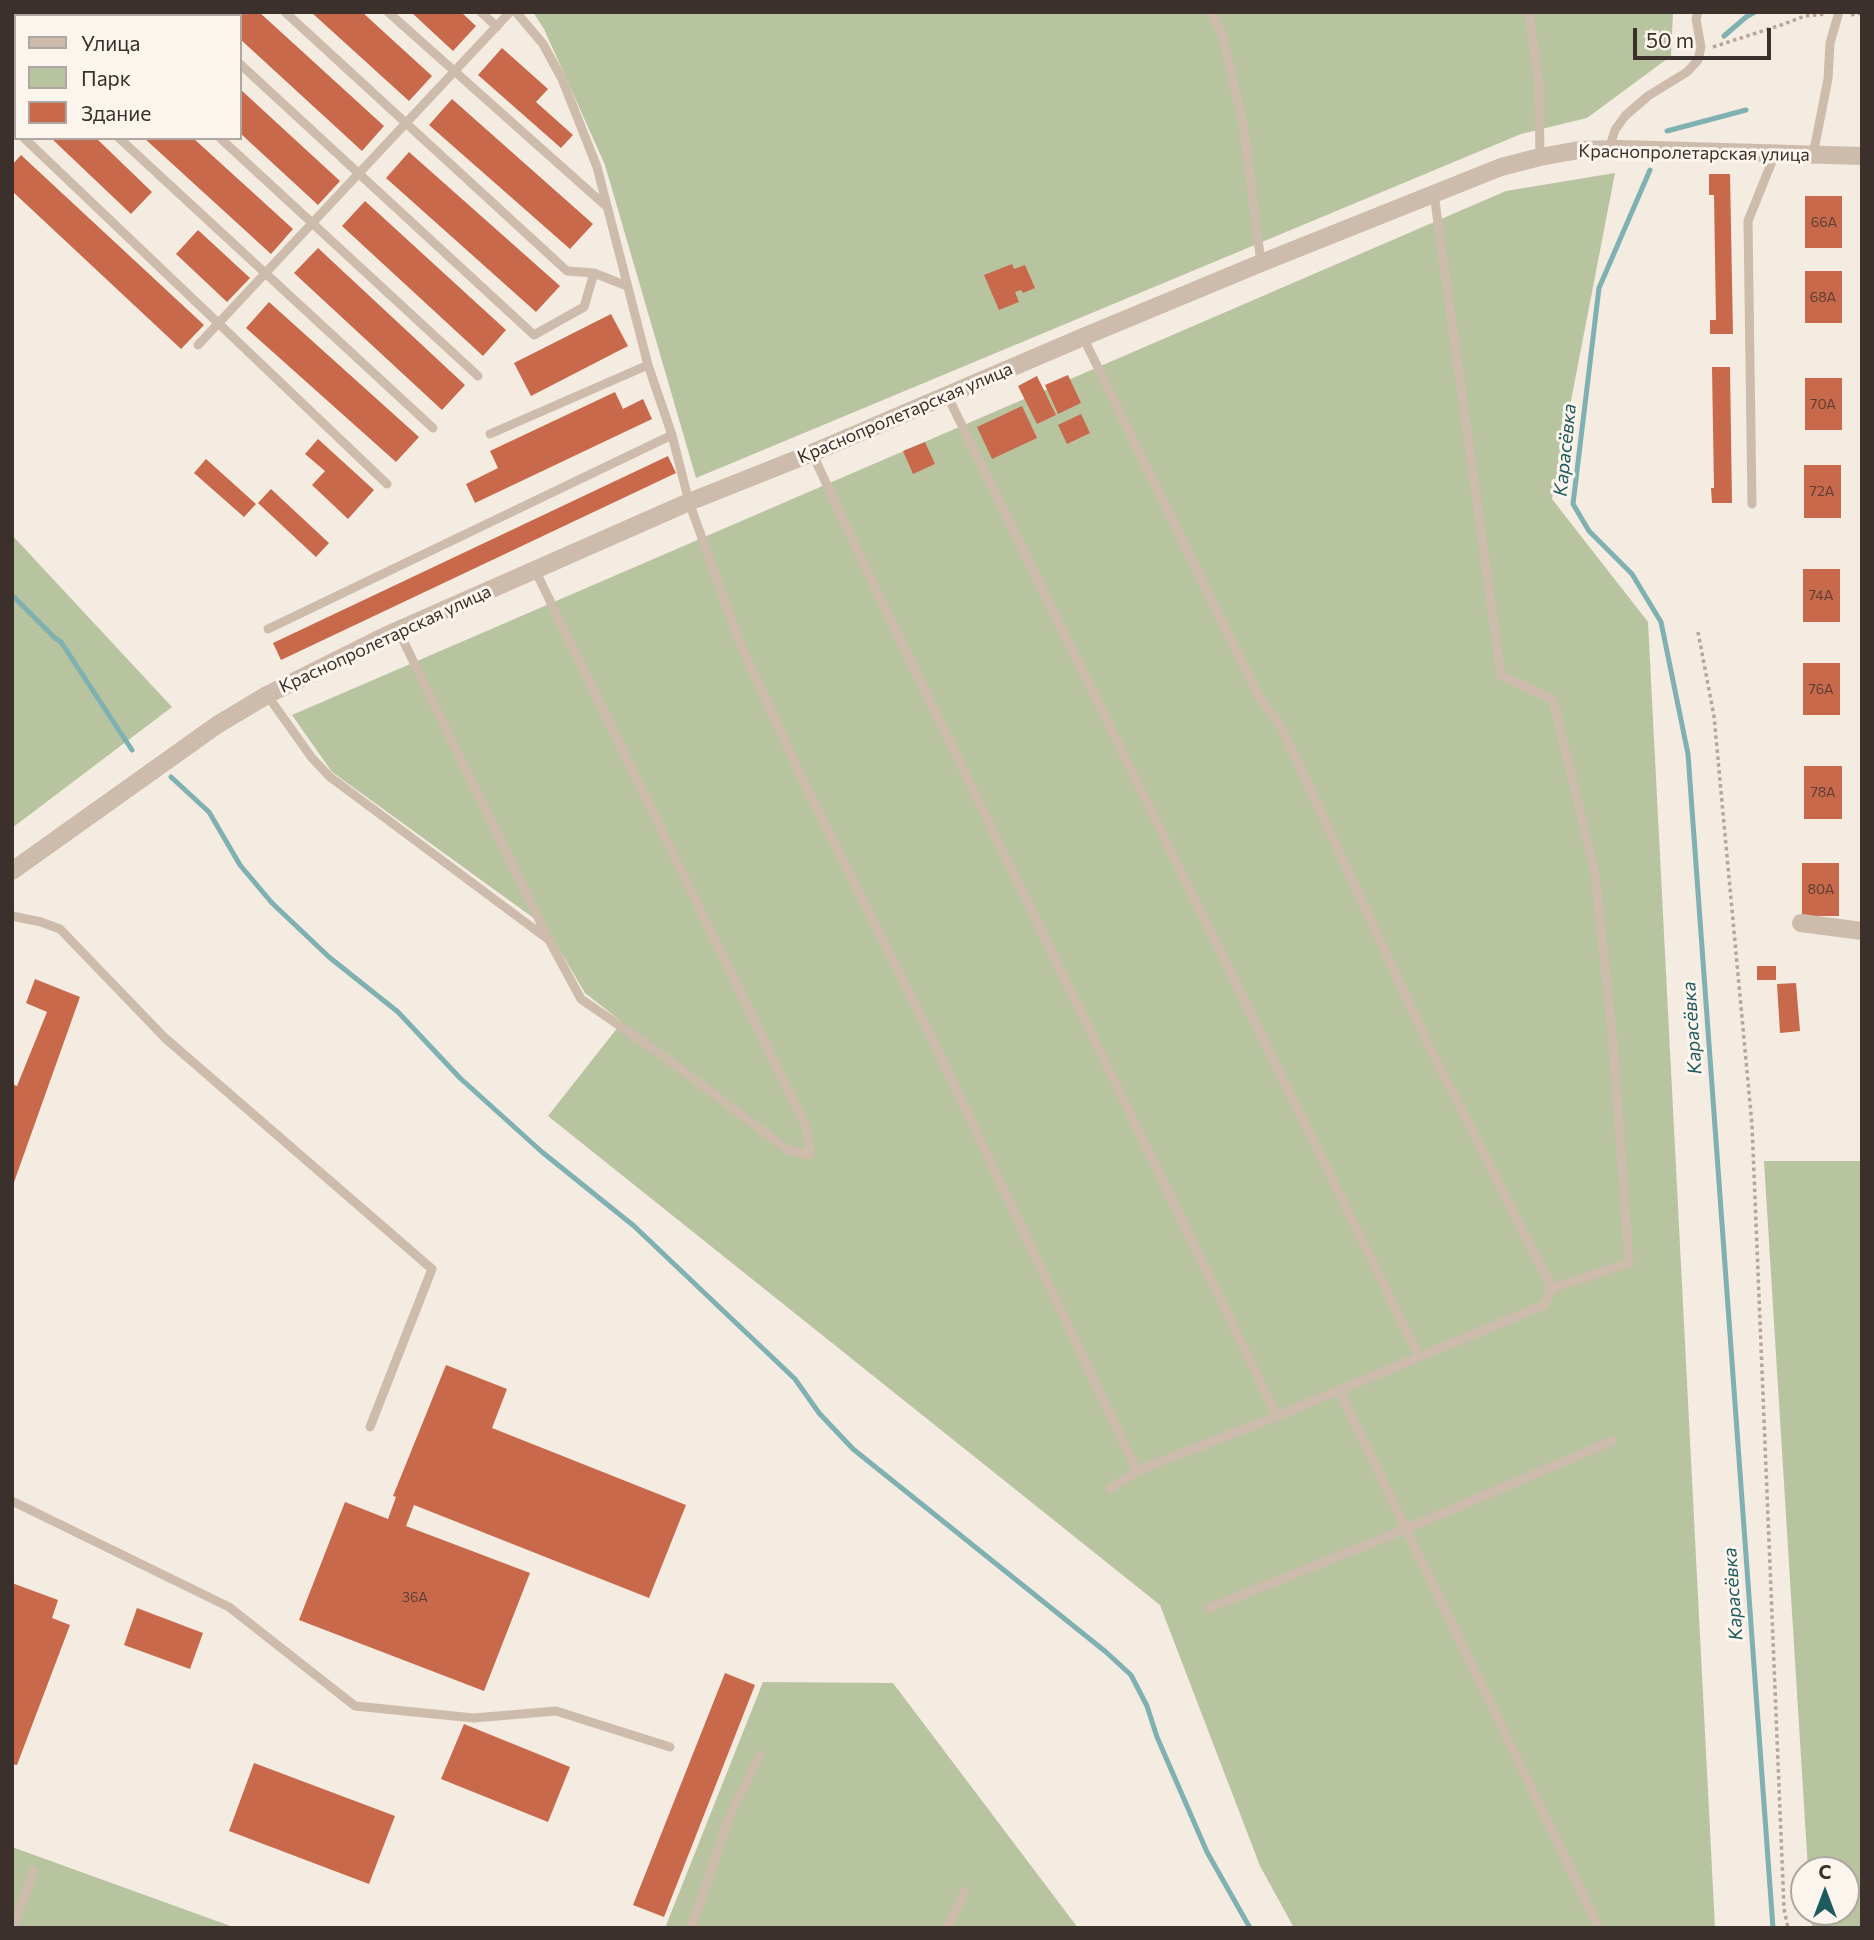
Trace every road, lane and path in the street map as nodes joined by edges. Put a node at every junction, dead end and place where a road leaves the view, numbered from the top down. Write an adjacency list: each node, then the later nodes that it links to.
1 (285, 12): 15 (lane)
2 (388, 12): 14 (lane)
3 (481, 12): 11 (lane)
4 (510, 12): 11 (lane)
5 (516, 12): 26 (lane)
6 (1211, 12): 28 (lane)
7 (1529, 12): 23 (lane)
8 (1698, 12): 12 (lane)
9 (1862, 13): 10 (path)
10 (1838, 14): 12 (path); 21 (lane)
11 (497, 27): 14 (lane)
12 (1701, 47): 19 (lane)
13 (242, 66): 24 (lane)
14 (454, 72): 15 (lane); 26 (lane)
15 (406, 123): 24 (lane); 29 (lane)
16 (26, 140): 32 (lane)
17 (120, 140): 30 (lane)
18 (222, 140): 27 (lane)
19 (1609, 149): 20 (street, Краснопролетарская улица); 23 (street, Краснопролетарская улица)
20 (1776, 154): 21 (street, Краснопролетарская улица); 44 (lane)
21 (1813, 155): 22 (street, Краснопролетарская улица)
22 (1862, 156)
23 (1540, 157): 25 (street, Краснопролетарская улица)
24 (359, 173): 27 (lane); 29 (lane)
25 (1434, 194): 28 (street, Краснопролетарская улица); 55 (lane)
26 (608, 208): 31 (lane)
27 (312, 223): 30 (lane); 36 (lane)
28 (1261, 263): 33 (street, Краснопролетарская улица)
29 (594, 272): 31 (lane)
30 (265, 273): 32 (lane); 38 (lane)
31 (627, 286): 35 (lane)
32 (218, 323): 34 (lane); 42 (lane)
33 (1083, 337): 37 (street, Краснопролетарская улица); 55 (lane)
34 (198, 345)
35 (648, 365): 39 (lane); 40 (lane)
36 (478, 376)
37 (947, 395): 41 (street, Краснопролетарская улица); 56 (lane)
38 (433, 428)
39 (489, 434)
40 (672, 435): 43 (lane); 46 (lane)
41 (812, 453): 43 (street, Краснопролетарская улица); 58 (lane)
42 (387, 484)
43 (689, 502): 45 (street, Краснопролетарская улица); 61 (lane)
44 (1752, 505)
45 (535, 570): 47 (street, Краснопролетарская улица); 54 (lane)
46 (268, 629)
47 (398, 630): 49 (street, Краснопролетарская улица); 54 (lane)
48 (1698, 632): 74 (path)
49 (267, 695): 50 (street, Краснопролетарская улица); 54 (lane)
50 (12, 871)
51 (12, 916): 59 (lane)
52 (1801, 923): 53 (street)
53 (1862, 931)
54 (549, 940)
55 (1552, 1287): 56 (lane)
56 (1419, 1356): 57 (lane)
57 (1339, 1390): 58 (lane); 64 (lane)
58 (1277, 1416): 61 (lane)
59 (370, 1427)
60 (1612, 1441): 64 (lane)
61 (1137, 1471): 62 (lane)
62 (1110, 1489)
63 (12, 1501): 66 (lane)
64 (1406, 1529): 65 (lane); 73 (lane)
65 (1209, 1608)
66 (670, 1746)
67 (760, 1755): 71 (lane)
68 (34, 1870): 70 (lane)
69 (965, 1891): 72 (lane)
70 (13, 1928)
71 (691, 1928)
72 (947, 1928)
73 (1599, 1928)
74 (1788, 1928)

